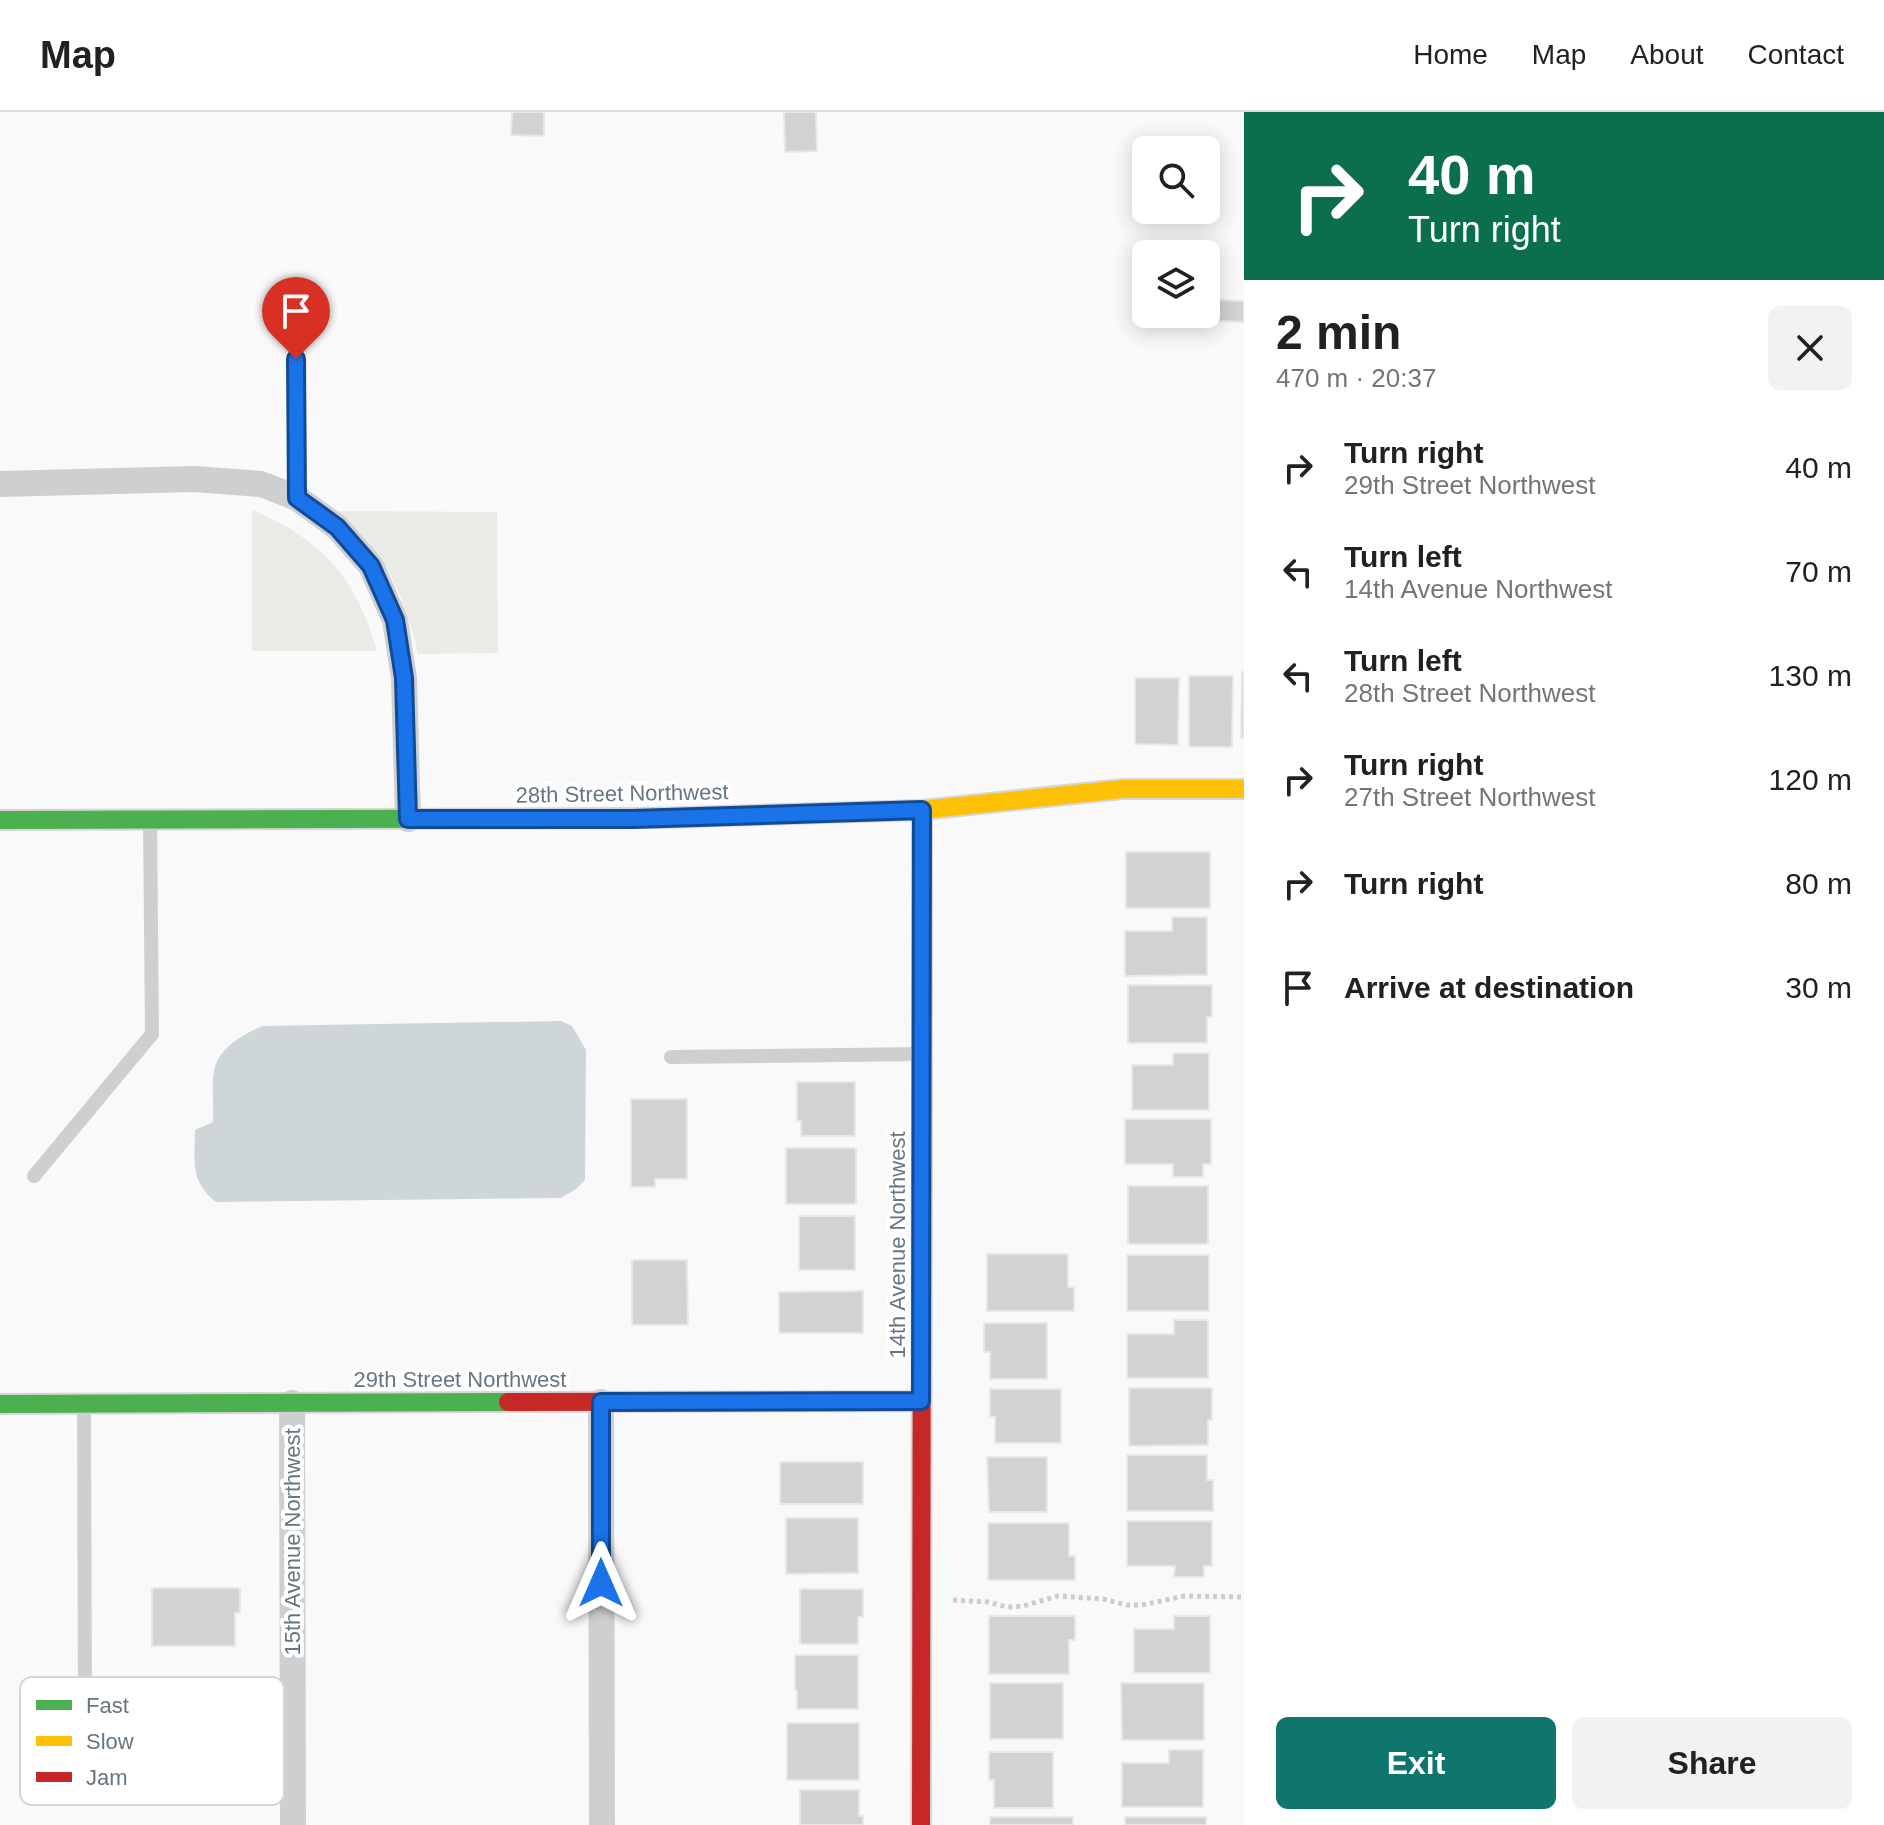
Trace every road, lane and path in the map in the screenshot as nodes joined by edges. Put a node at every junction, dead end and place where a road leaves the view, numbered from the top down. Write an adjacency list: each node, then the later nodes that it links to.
1 (296, 304): 3 (lane)
2 (0, 484): 3 (street)
3 (297, 498): 6 (street)
4 (1244, 789): 5 (street, 28th Street Northwest)
5 (922, 810): 6 (street, 28th Street Northwest); 9 (street, 14th Avenue Northwest)
6 (408, 819): 8 (street, 28th Street Northwest)
7 (0, 820): 8 (street, 28th Street Northwest)
8 (150, 820): 11 (lane)
9 (921, 1054): 10 (lane); 12 (street, 14th Avenue Northwest)
10 (671, 1057)
11 (34, 1176)
12 (921, 1401): 13 (street, 29th Street Northwest); 17 (street, 14th Avenue Northwest)
13 (601, 1402): 14 (street, 29th Street Northwest); 21 (street)
14 (292, 1403): 16 (street, 29th Street Northwest); 20 (street, 15th Avenue Northwest)
15 (0, 1404): 16 (street, 29th Street Northwest)
16 (84, 1404): 19 (lane)
17 (921, 1597): 18 (path); 22 (street, 14th Avenue Northwest)
18 (1244, 1597)
19 (85, 1677)
20 (293, 1825)
21 (602, 1825)
22 (921, 1825)

